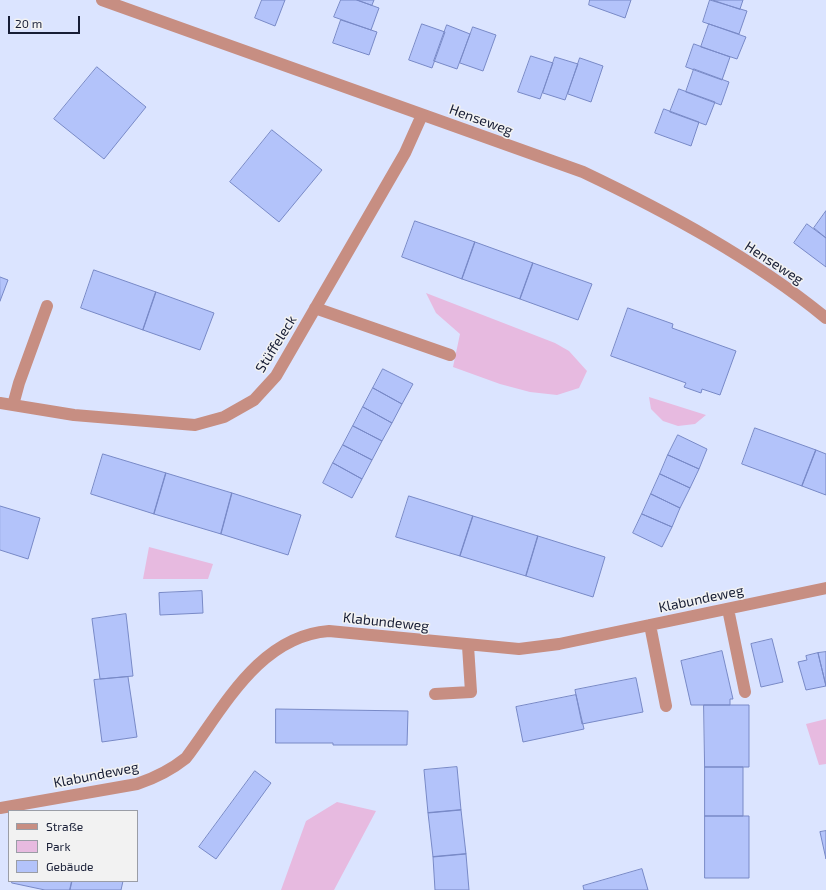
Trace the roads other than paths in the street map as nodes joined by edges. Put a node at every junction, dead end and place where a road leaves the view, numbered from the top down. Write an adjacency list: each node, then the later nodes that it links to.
1 (102, 0): 2 (street, Henseweg)
2 (422, 115): 4 (street, Stüffeleck); 5 (street, Henseweg)
3 (47, 306): 8 (street)
4 (315, 308): 6 (street); 8 (street, Stüffeleck)
5 (826, 318)
6 (450, 355)
7 (0, 403): 8 (street, Stüffeleck)
8 (13, 406)
9 (826, 588): 10 (street, Klabundeweg)
10 (728, 609): 11 (street, Klabundeweg); 13 (street)
11 (650, 625): 12 (street, Klabundeweg); 15 (street)
12 (468, 646): 14 (street); 16 (street, Klabundeweg)
13 (745, 692)
14 (435, 694)
15 (666, 706)
16 (0, 808)

